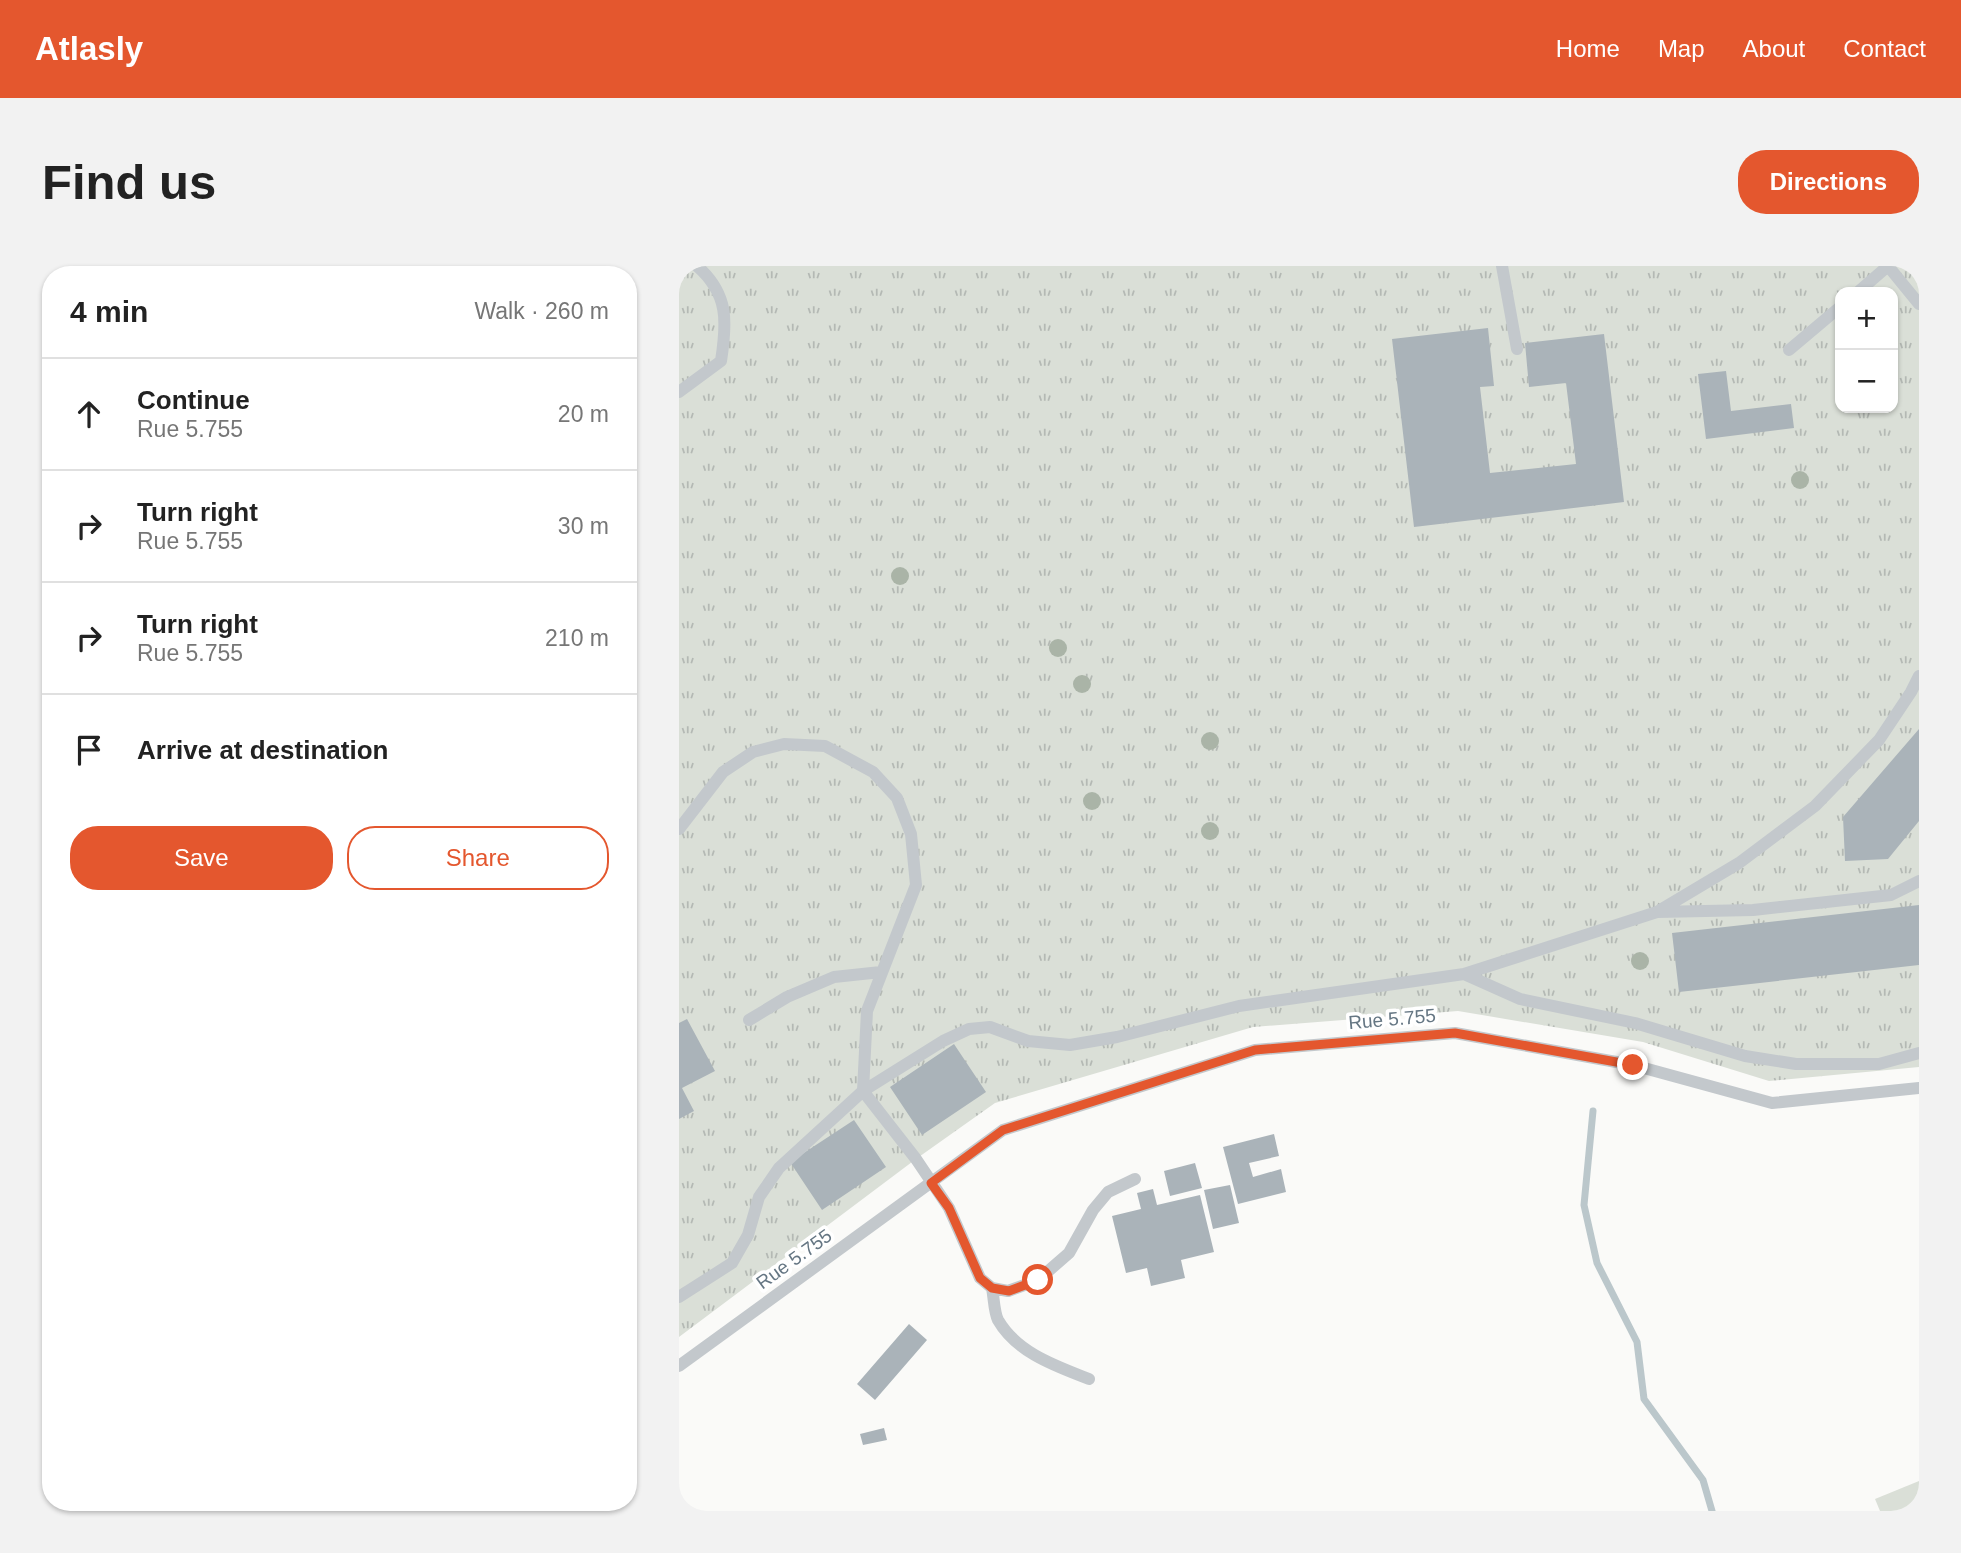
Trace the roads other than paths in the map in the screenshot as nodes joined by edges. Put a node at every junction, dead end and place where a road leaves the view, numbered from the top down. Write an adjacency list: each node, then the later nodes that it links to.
1 (697, 266): 9 (lane)
2 (1502, 266): 7 (lane)
3 (1888, 266): 4 (lane); 5 (lane)
4 (1864, 287)
5 (1919, 304)
6 (1835, 311): 8 (lane)
7 (1517, 349)
8 (1789, 350)
9 (679, 392)
10 (1919, 676): 13 (lane)
11 (679, 829): 14 (lane)
12 (1919, 881): 13 (lane)
13 (1657, 912): 15 (lane)
14 (881, 972): 16 (lane); 19 (lane)
15 (1464, 974): 17 (lane); 19 (lane)
16 (749, 1020)
17 (1919, 1053)
18 (1919, 1088): 21 (lane, Rue 5.755)
19 (863, 1091): 21 (lane); 23 (lane)
20 (1135, 1178): 22 (lane)
21 (931, 1183): 22 (lane); 24 (lane, Rue 5.755)
22 (992, 1288): 25 (lane)
23 (679, 1297)
24 (679, 1366)
25 (1089, 1379)

